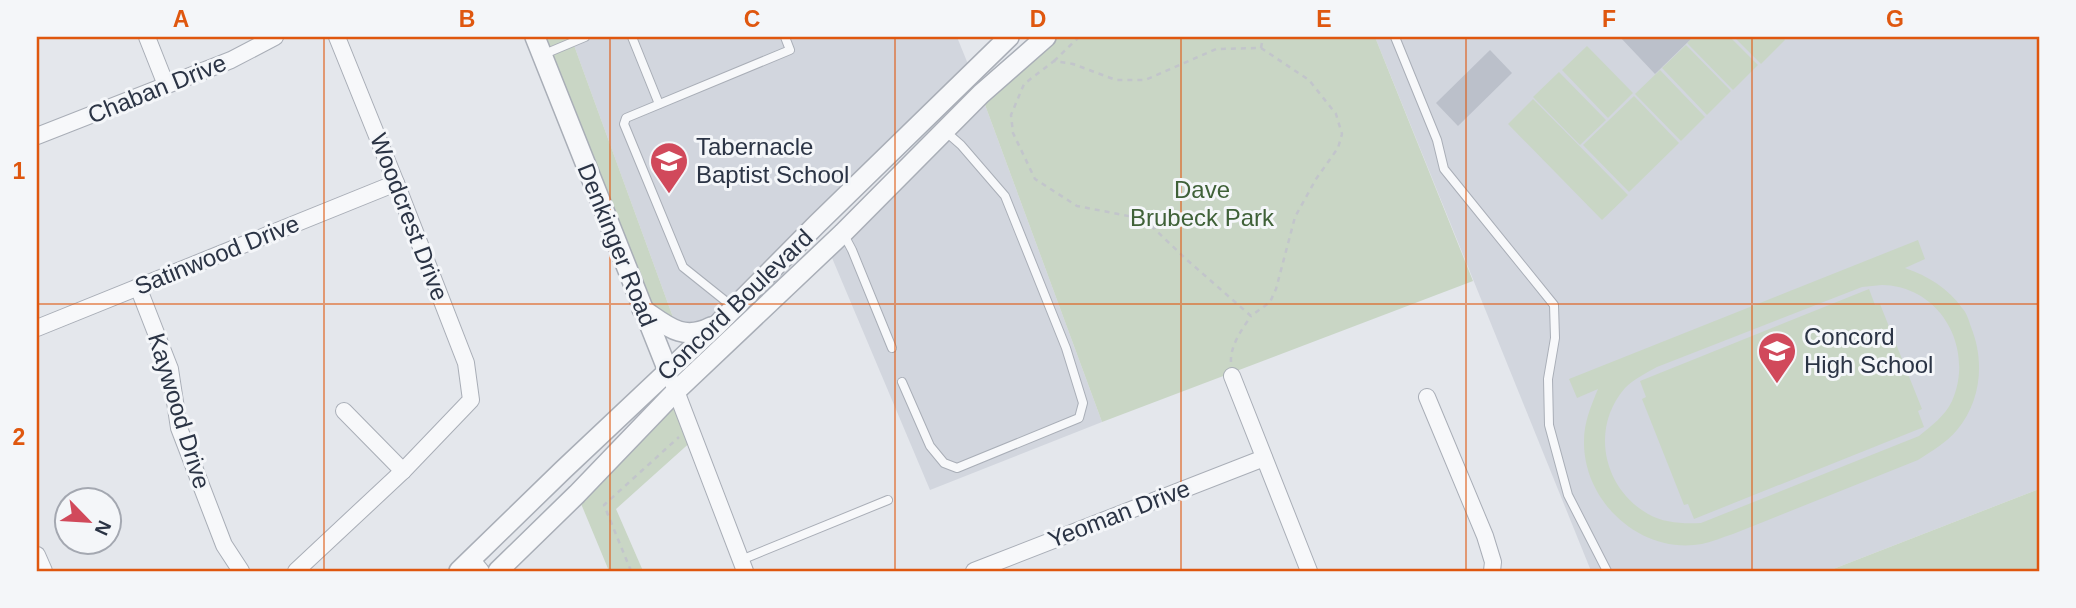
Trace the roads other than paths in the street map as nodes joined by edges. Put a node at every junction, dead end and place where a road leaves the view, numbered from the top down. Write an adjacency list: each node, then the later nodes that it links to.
1 (147, 37): 11 (street)
2 (275, 37): 11 (street, Chaban Drive)
3 (337, 37): 15 (street, Woodcrest Drive)
4 (585, 37): 10 (lane)
5 (632, 37): 12 (lane)
6 (785, 37): 12 (lane)
7 (1009, 37): 18 (street, Concord Boulevard)
8 (1046, 37): 13 (street, Concord Boulevard)
9 (1395, 37): 42 (lane)
10 (539, 46): 19 (street, Denkinger Road)
11 (166, 85): 14 (street, Chaban Drive)
12 (659, 104): 18 (lane)
13 (945, 131): 16 (street, Concord Boulevard); 25 (lane)
14 (37, 136)
15 (396, 183): 17 (street, Satinwood Drive); 30 (street, Woodcrest Drive)
16 (843, 233): 22 (lane); 26 (street, Concord Boulevard)
17 (138, 287): 21 (street, Satinwood Drive); 36 (street, Kaywood Drive)
18 (734, 308): 20 (street, Concord Boulevard)
19 (642, 309): 20 (street); 23 (street, Denkinger Road)
20 (718, 324): 23 (street, Concord Boulevard)
21 (37, 328)
22 (892, 348)
23 (668, 371): 26 (street, Denkinger Road); 34 (street, Concord Boulevard)
24 (1232, 376): 29 (street)
25 (902, 382)
26 (676, 391): 33 (street, Denkinger Road); 38 (street, Concord Boulevard)
27 (1427, 397): 41 (street)
28 (344, 411): 30 (street)
29 (1264, 458): 39 (street, Yeoman Drive); 40 (street)
30 (403, 471): 37 (street)
31 (888, 500): 33 (lane)
32 (37, 555): 35 (street)
33 (743, 566)
34 (470, 567)
35 (44, 571)
36 (241, 571)
37 (296, 571)
38 (499, 571)
39 (974, 571)
40 (1309, 571)
41 (1492, 571)
42 (1607, 571)

